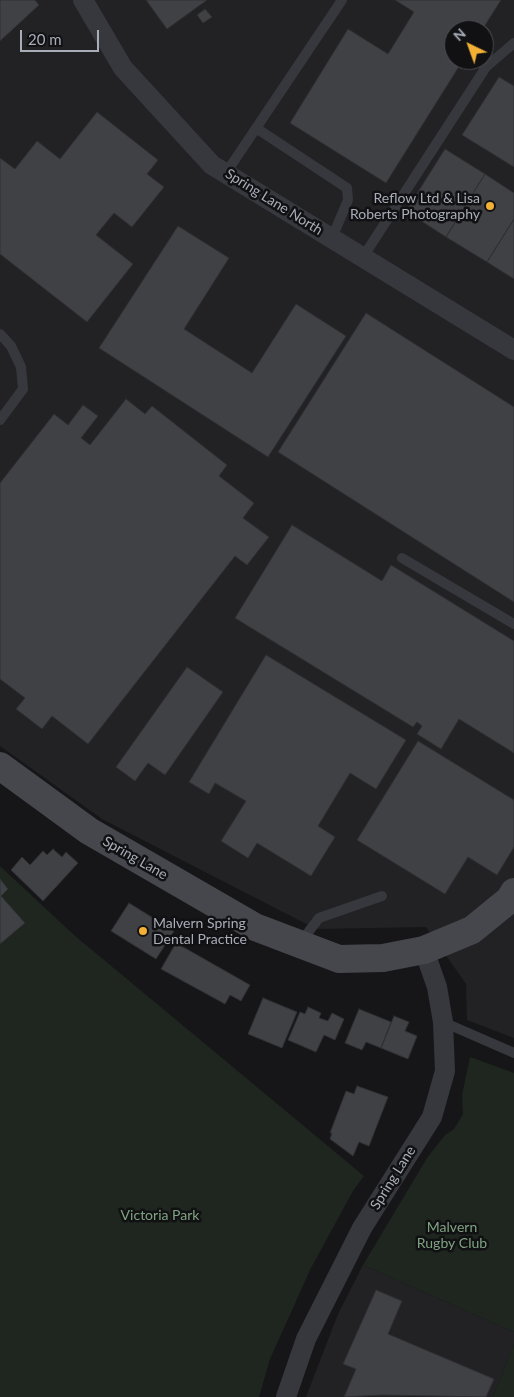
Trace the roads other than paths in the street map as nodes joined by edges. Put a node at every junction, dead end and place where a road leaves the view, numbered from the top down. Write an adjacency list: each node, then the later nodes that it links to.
1 (83, 0): 5 (street, Spring Lane North)
2 (342, 0): 4 (lane)
3 (514, 43): 7 (lane)
4 (256, 128): 5 (lane); 6 (lane)
5 (226, 173): 6 (street, Spring Lane North)
6 (332, 238): 7 (street, Spring Lane North)
7 (363, 257): 9 (street, Spring Lane North)
8 (0, 334): 10 (lane)
9 (514, 350)
10 (0, 420)
11 (402, 558): 12 (lane)
12 (514, 624)
13 (0, 766): 16 (street, Spring Lane)
14 (514, 892): 17 (street, Spring Lane)
15 (382, 896): 16 (lane)
16 (299, 944): 17 (street, Spring Lane)
17 (424, 950): 18 (street, Spring Lane)
18 (443, 1022): 19 (lane); 20 (street, Spring Lane)
19 (514, 1053)
20 (286, 1397)

